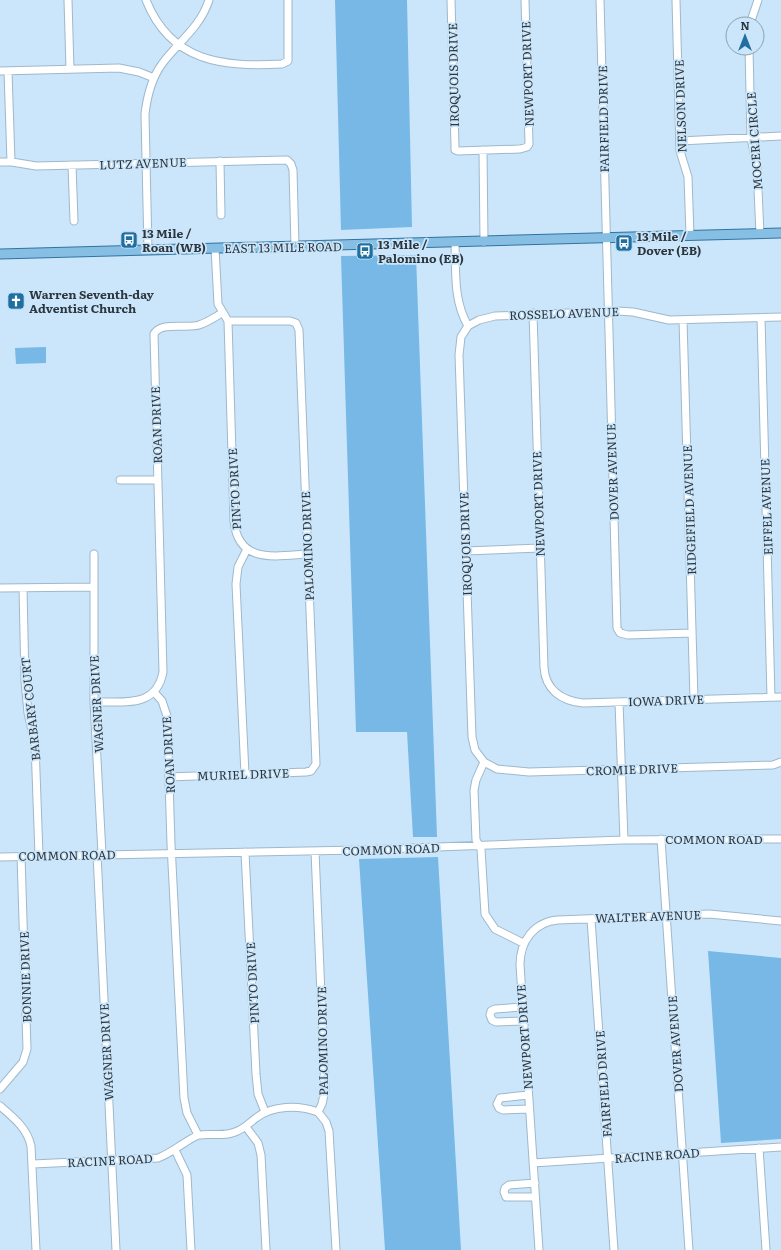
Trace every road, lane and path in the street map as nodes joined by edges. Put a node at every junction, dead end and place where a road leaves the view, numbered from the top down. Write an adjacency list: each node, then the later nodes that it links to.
1 (68, 0): 13 (street)
2 (146, 0): 11 (street)
3 (209, 0): 11 (street)
4 (288, 0): 11 (street)
5 (451, 0): 20 (street, IROQUOIS DRIVE)
6 (525, 0): 20 (street, NEWPORT DRIVE)
7 (600, 0): 31 (street, FAIRFIELD DRIVE)
8 (676, 0): 19 (street, NELSON DRIVE)
9 (758, 0): 10 (street)
10 (753, 16)
11 (179, 44): 16 (street)
12 (749, 56): 18 (street, MOCERI CIRCLE)
13 (70, 69): 15 (street); 16 (street)
14 (0, 71): 15 (street)
15 (8, 71): 23 (street)
16 (154, 78): 24 (street)
17 (781, 136): 18 (street)
18 (751, 138): 19 (street); 29 (street, MOCERI CIRCLE)
19 (680, 141): 30 (street, NELSON DRIVE)
20 (483, 150): 33 (street)
21 (220, 161): 24 (street, LUTZ AVENUE); 26 (street); 34 (street, LUTZ AVENUE)
22 (0, 162): 23 (street, LUTZ AVENUE)
23 (11, 162): 25 (street, LUTZ AVENUE)
24 (146, 163): 25 (street, LUTZ AVENUE); 36 (street)
25 (72, 165): 27 (street)
26 (221, 215)
27 (74, 221)
28 (781, 233): 29 (main road, EAST 13 MILE ROAD)
29 (760, 234): 30 (main road, EAST 13 MILE ROAD)
30 (690, 236): 31 (main road, EAST 13 MILE ROAD)
31 (605, 238): 33 (main road, EAST 13 MILE ROAD); 38 (street, DOVER AVENUE)
32 (455, 242): 33 (main road, EAST 13 MILE ROAD); 34 (main road, EAST 13 MILE ROAD); 45 (street)
33 (484, 242)
34 (296, 246): 35 (main road, EAST 13 MILE ROAD)
35 (215, 248): 36 (main road, EAST 13 MILE ROAD); 39 (street)
36 (148, 250): 37 (main road, EAST 13 MILE ROAD)
37 (0, 254)
38 (608, 311): 40 (street, ROSSELO AVENUE); 43 (street, ROSSELO AVENUE); 56 (street, DOVER AVENUE)
39 (222, 313): 44 (street); 47 (street, ROAN DRIVE)
40 (533, 313): 45 (street, ROSSELO AVENUE); 48 (street, NEWPORT DRIVE)
41 (781, 317): 42 (street, ROSSELO AVENUE)
42 (761, 318): 43 (street, ROSSELO AVENUE); 59 (street, EIFFEL AVENUE)
43 (683, 320): 56 (street, RIDGEFIELD AVENUE)
44 (228, 321): 49 (street, PINTO DRIVE); 52 (street, PALOMINO DRIVE)
45 (468, 326): 50 (street, IROQUOIS DRIVE)
46 (120, 480): 47 (street)
47 (157, 480): 57 (street, ROAN DRIVE)
48 (540, 548): 50 (street); 58 (street, NEWPORT DRIVE)
49 (247, 549): 52 (street); 68 (street)
50 (466, 551): 64 (street, IROQUOIS DRIVE)
51 (94, 554): 53 (street, WAGNER DRIVE)
52 (307, 554): 66 (street, PALOMINO DRIVE)
53 (92, 587): 55 (street); 62 (street, WAGNER DRIVE)
54 (0, 588): 55 (street)
55 (23, 588): 78 (street, BARBARY COURT)
56 (692, 633): 61 (street, RIDGEFIELD AVENUE)
57 (154, 692): 62 (street); 69 (street, ROAN DRIVE)
58 (554, 692): 63 (street, IOWA DRIVE)
59 (771, 697): 60 (street, IOWA DRIVE); 61 (street, IOWA DRIVE)
60 (781, 697)
61 (694, 699): 63 (street, IOWA DRIVE)
62 (94, 702): 77 (street, WAGNER DRIVE)
63 (619, 702): 67 (street)
64 (484, 762): 67 (street, CROMIE DRIVE); 73 (street)
65 (781, 762): 67 (street, CROMIE DRIVE)
66 (314, 768): 68 (street, MURIEL DRIVE)
67 (622, 769): 72 (street)
68 (245, 774): 69 (street, MURIEL DRIVE)
69 (169, 777): 76 (street, ROAN DRIVE)
70 (661, 839): 71 (street, COMMON ROAD); 72 (street, COMMON ROAD); 81 (street, DOVER AVENUE)
71 (781, 839)
72 (624, 840): 73 (street, COMMON ROAD)
73 (478, 845): 74 (street, COMMON ROAD); 84 (street)
74 (315, 851): 75 (street, COMMON ROAD); 92 (street, PALOMINO DRIVE)
75 (245, 852): 76 (street, COMMON ROAD); 91 (street, PINTO DRIVE)
76 (172, 853): 77 (street, COMMON ROAD); 94 (street, ROAN DRIVE)
77 (100, 854): 78 (street, COMMON ROAD); 100 (street, WAGNER DRIVE)
78 (39, 855): 80 (street, COMMON ROAD)
79 (0, 856): 80 (street, COMMON ROAD)
80 (21, 856): 87 (street, BONNIE DRIVE)
81 (666, 916): 82 (street, WALTER AVENUE); 83 (street, WALTER AVENUE); 98 (street, DOVER AVENUE)
82 (591, 919): 84 (street, WALTER AVENUE); 99 (street, FAIRFIELD DRIVE)
83 (781, 921)
84 (523, 943): 85 (street, NEWPORT DRIVE)
85 (522, 1007): 86 (street, NEWPORT DRIVE); 86 (street)
86 (523, 1020): 88 (street, NEWPORT DRIVE)
87 (0, 1088)
88 (528, 1095): 90 (street, NEWPORT DRIVE); 90 (street)
89 (0, 1106): 101 (street)
90 (529, 1109): 102 (street, NEWPORT DRIVE)
91 (265, 1112): 92 (street, RACINE ROAD); 93 (street, RACINE ROAD)
92 (318, 1112): 109 (street, PALOMINO DRIVE)
93 (246, 1127): 94 (street, RACINE ROAD); 108 (street)
94 (198, 1136): 97 (street, RACINE ROAD)
95 (781, 1147): 96 (street, RACINE ROAD)
96 (759, 1148): 98 (street, RACINE ROAD); 113 (street)
97 (175, 1150): 100 (street, RACINE ROAD); 107 (street)
98 (683, 1153): 99 (street, RACINE ROAD); 112 (street, DOVER AVENUE)
99 (608, 1158): 102 (street, RACINE ROAD); 111 (street, FAIRFIELD DRIVE)
100 (111, 1160): 101 (street, RACINE ROAD); 106 (street, WAGNER DRIVE)
101 (32, 1164): 105 (street)
102 (533, 1164): 103 (street, NEWPORT DRIVE)
103 (534, 1184): 104 (street, NEWPORT DRIVE); 104 (street)
104 (535, 1196): 110 (street, NEWPORT DRIVE)
105 (36, 1250)
106 (116, 1250)
107 (191, 1250)
108 (266, 1250)
109 (336, 1250)
110 (539, 1250)
111 (614, 1250)
112 (689, 1250)
113 (766, 1250)

